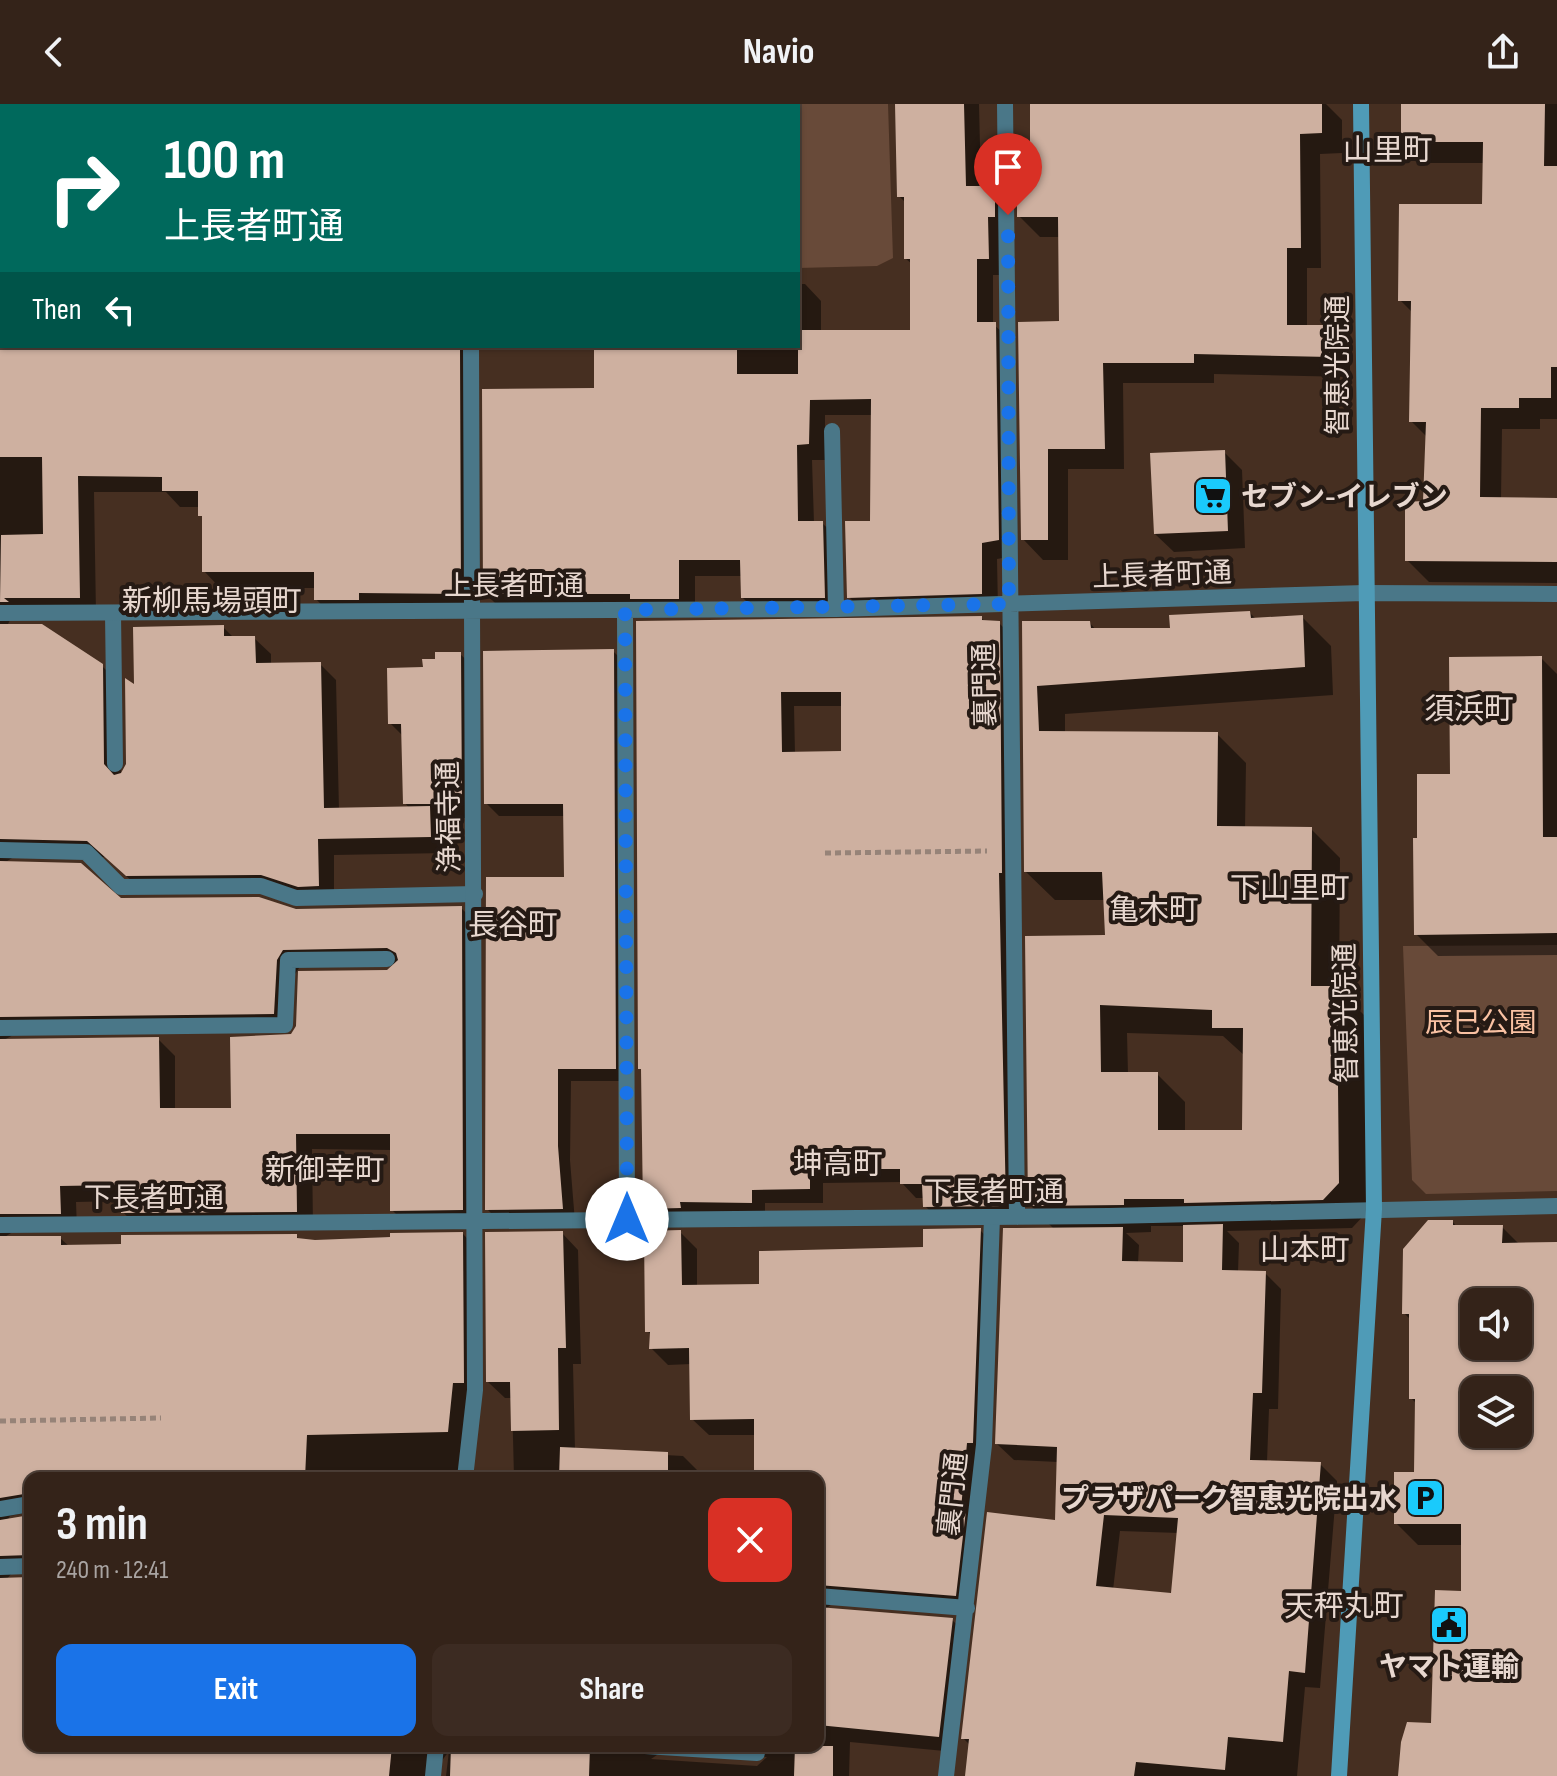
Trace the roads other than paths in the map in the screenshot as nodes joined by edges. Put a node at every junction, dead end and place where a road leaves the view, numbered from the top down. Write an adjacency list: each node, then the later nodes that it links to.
1 (1005, 104): 7 (street, 裏門通)
2 (1361, 104): 5 (street, 智恵光院通)
3 (471, 348): 10 (street, 浄福寺通)
4 (832, 431): 8 (street)
5 (1364, 593): 6 (street, 上長者町通); 7 (street, 上長者町通); 19 (street, 智恵光院通)
6 (1557, 594)
7 (1009, 604): 8 (street, 上長者町通); 21 (street, 裏門通)
8 (836, 609): 9 (street, 上長者町通)
9 (625, 610): 10 (street, 上長者町通); 22 (street)
10 (472, 612): 12 (street, 上長者町通); 15 (street, 浄福寺通)
11 (0, 613): 12 (street, 上長者町通)
12 (113, 614): 13 (street)
13 (115, 764)
14 (0, 850): 15 (street)
15 (475, 894): 23 (street, 浄福寺通)
16 (387, 959): 17 (street)
17 (0, 1028)
18 (1557, 1206): 19 (street, 下長者町通)
19 (1374, 1209): 21 (street, 下長者町通); 37 (street, 智恵光院通)
20 (992, 1217): 21 (street, 下長者町通); 22 (street, 下長者町通); 31 (street, 裏門通)
21 (1017, 1217)
22 (627, 1219): 23 (street, 下長者町通)
23 (473, 1221): 24 (street, 下長者町通); 25 (street, 浄福寺通)
24 (0, 1225)
25 (466, 1472)
26 (24, 1505): 27 (street)
27 (0, 1509)
28 (24, 1566): 29 (street)
29 (0, 1567)
30 (824, 1596): 31 (street)
31 (967, 1608): 36 (street, 裏門通)
32 (435, 1752): 35 (street)
33 (741, 1752): 34 (street)
34 (757, 1753)
35 (433, 1776)
36 (946, 1776)
37 (1339, 1776)

